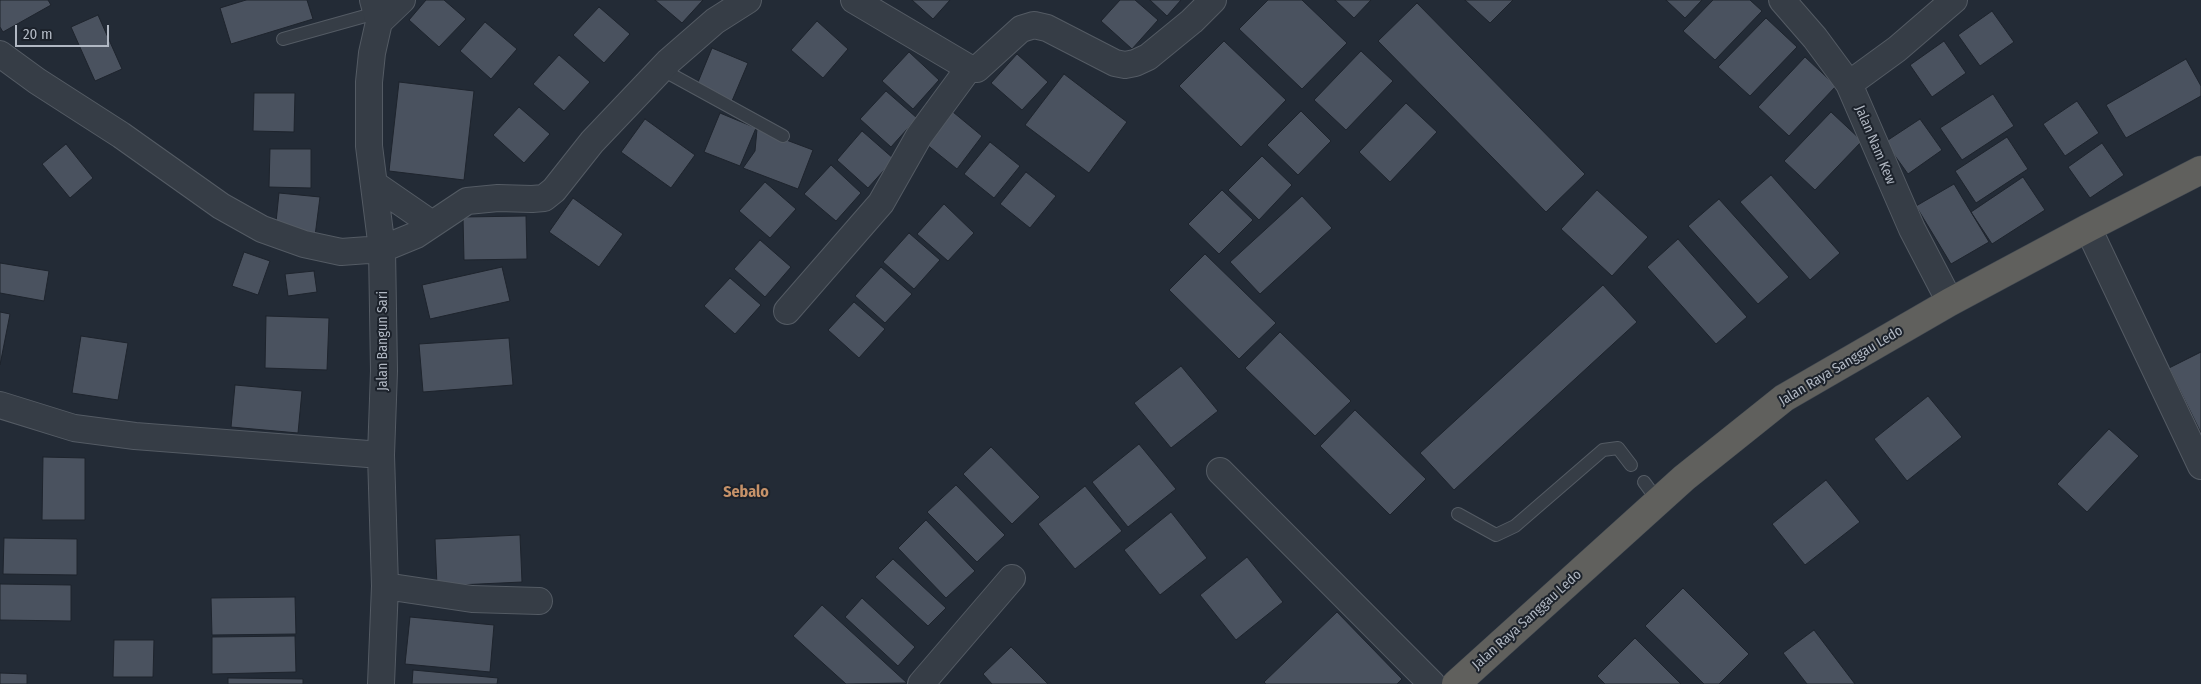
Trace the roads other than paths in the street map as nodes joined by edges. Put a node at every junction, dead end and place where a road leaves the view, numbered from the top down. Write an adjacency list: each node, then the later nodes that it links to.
1 (402, 0): 7 (street)
2 (748, 0): 11 (street)
3 (854, 0): 10 (street)
4 (1213, 0): 10 (street)
5 (1782, 0): 12 (street, Jalan Nam Kew)
6 (1954, 0): 12 (street)
7 (376, 12): 8 (lane); 15 (street, Jalan Bangun Sari)
8 (283, 39)
9 (0, 54): 18 (street)
10 (969, 68): 20 (street)
11 (661, 69): 13 (lane); 16 (street)
12 (1849, 84): 19 (street, Jalan Nam Kew)
13 (783, 136)
14 (2201, 170): 17 (highway, Jalan Raya Sanggau Ledo)
15 (374, 184): 16 (street); 18 (street, Jalan Bangun Sari)
16 (432, 224): 18 (street)
17 (2088, 228): 19 (highway, Jalan Raya Sanggau Ledo); 24 (street)
18 (382, 249): 22 (street, Jalan Bangun Sari)
19 (1950, 302): 33 (highway, Jalan Raya Sanggau Ledo)
20 (787, 311)
21 (0, 405): 22 (street)
22 (381, 455): 28 (street, Jalan Bangun Sari)
23 (1631, 465): 26 (lane)
24 (2201, 466)
25 (1220, 471): 32 (street)
26 (1458, 514)
27 (1012, 578): 31 (street)
28 (385, 586): 29 (street); 30 (street, Jalan Bangun Sari)
29 (539, 601)
30 (381, 684)
31 (921, 684)
32 (1432, 684)
33 (1456, 684)

